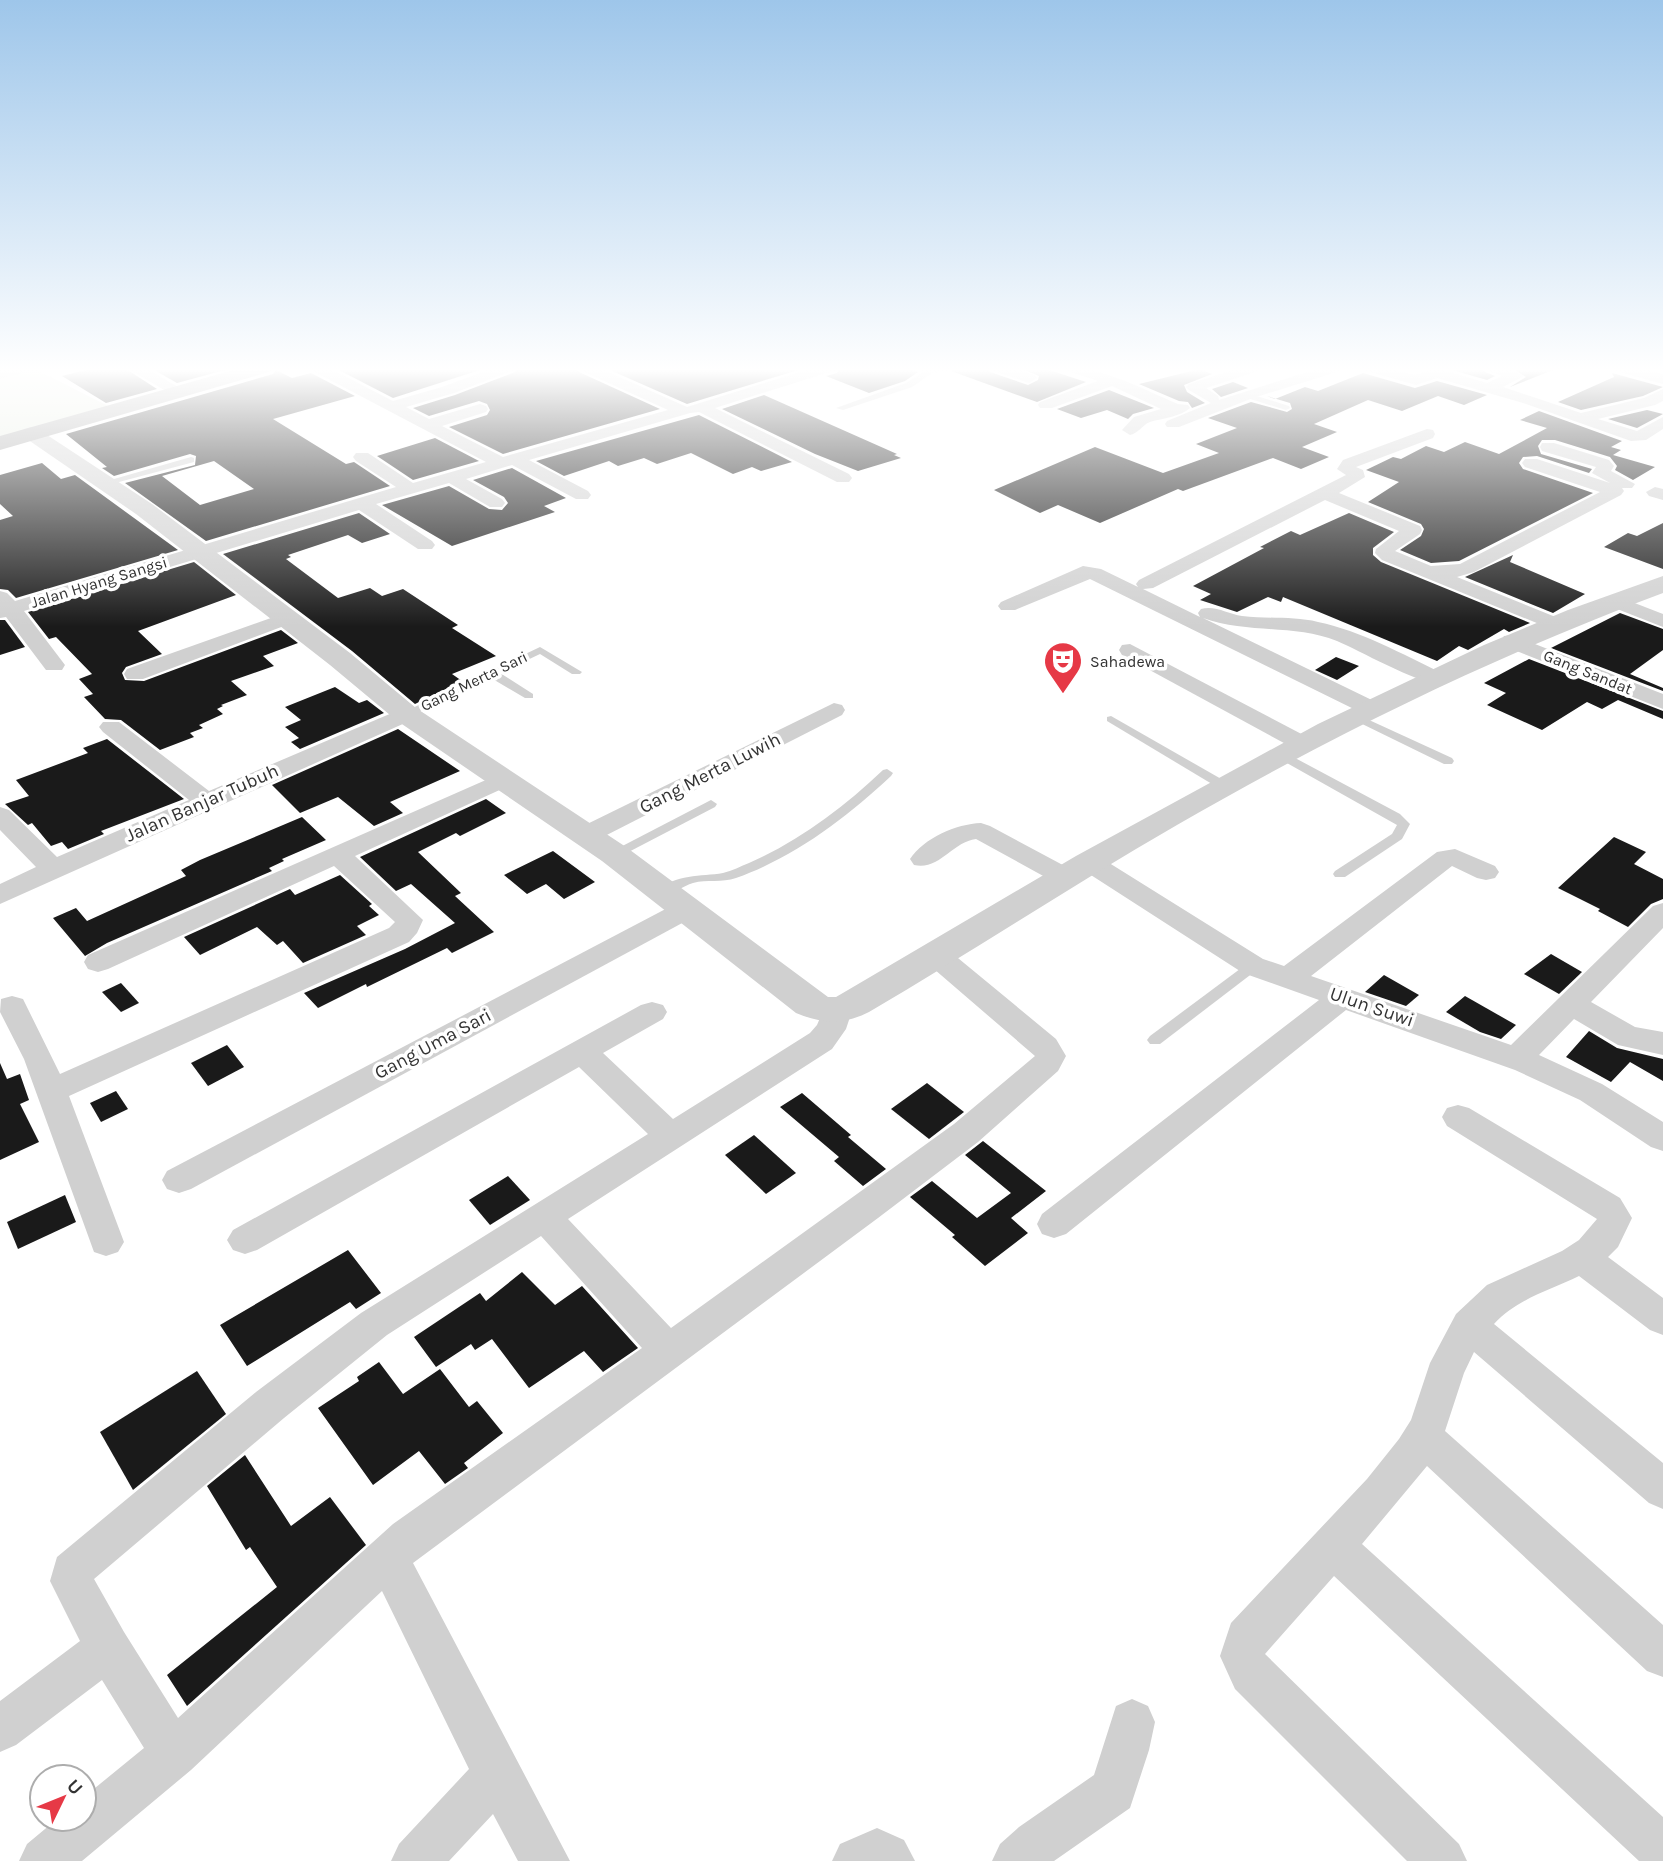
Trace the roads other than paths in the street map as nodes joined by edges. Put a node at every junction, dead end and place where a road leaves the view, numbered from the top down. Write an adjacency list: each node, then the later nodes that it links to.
1 (61, 454): 13 (street)
2 (492, 454): 9 (street)
3 (532, 454): 9 (street, Jalan Hyang Sangsi)
4 (795, 454): 12 (street)
5 (1377, 454): 16 (street)
6 (1569, 454): 15 (street)
7 (362, 457): 14 (street)
8 (191, 460): 13 (lane)
9 (507, 461): 11 (street, Jalan Hyang Sangsi); 17 (street)
10 (1531, 463): 15 (street)
11 (452, 478): 14 (street, Jalan Hyang Sangsi); 19 (street)
12 (843, 478)
13 (104, 483): 22 (street)
14 (411, 489): 18 (street, Jalan Hyang Sangsi)
15 (1615, 491): 23 (street)
16 (1326, 494): 23 (street); 24 (street)
17 (582, 495)
18 (361, 503): 20 (street); 22 (street, Jalan Hyang Sangsi)
19 (496, 503)
20 (425, 545)
21 (1072, 551): 24 (street)
22 (199, 553): 27 (street, Jalan Hyang Sangsi); 29 (street)
23 (1428, 572): 31 (street)
24 (1146, 584): 38 (street)
25 (1663, 584): 26 (street)
26 (1614, 601): 30 (street); 31 (street)
27 (4, 606): 34 (street)
28 (1008, 606): 42 (street)
29 (285, 619): 36 (street); 43 (street)
30 (1663, 621)
31 (1556, 624): 32 (street)
32 (1512, 640): 38 (street); 40 (street, Gang Sandat)
33 (1130, 650): 46 (street)
34 (54, 665)
35 (576, 673): 37 (lane, Gang Merta Sari)
36 (135, 674)
37 (493, 674): 39 (lane); 43 (lane, Gang Merta Sari)
38 (1427, 681): 42 (street)
39 (529, 696)
40 (1663, 702)
41 (834, 710): 54 (street, Gang Merta Luwih)
42 (1364, 713): 46 (street); 47 (lane)
43 (406, 714): 49 (street); 51 (street, Jalan Banjar Tubuh)
44 (1111, 719): 50 (lane)
45 (111, 727): 51 (street)
46 (1292, 749): 50 (street); 61 (lane)
47 (1448, 761)
48 (887, 773): 63 (lane)
49 (505, 779): 54 (street); 56 (street)
50 (1226, 787): 59 (street)
51 (206, 802): 58 (street, Jalan Banjar Tubuh)
52 (711, 804): 55 (lane)
53 (0, 815): 58 (street)
54 (586, 835): 55 (street)
55 (614, 854): 63 (street)
56 (338, 855): 66 (street); 78 (street)
57 (923, 859): 59 (street, Ulun Suwi)
58 (53, 869): 62 (street, Jalan Banjar Tubuh)
59 (1077, 869): 65 (street); 67 (street, Ulun Suwi)
60 (1486, 872): 68 (street)
61 (1339, 874)
62 (0, 895)
63 (676, 900): 72 (street); 82 (street, Gang Uma Sari)
64 (1663, 912): 70 (street)
65 (936, 956): 72 (street); 90 (street)
66 (98, 962)
67 (1253, 966): 68 (street, Ulun Suwi); 74 (lane)
68 (1287, 979): 69 (street, Ulun Suwi)
69 (1342, 997): 77 (street, Ulun Suwi); 84 (street)
70 (1572, 1005): 75 (street); 77 (street)
71 (12, 1006): 78 (street)
72 (837, 1010): 80 (street)
73 (652, 1012): 76 (street)
74 (1154, 1040)
75 (1663, 1044)
76 (582, 1051): 80 (street); 85 (street)
77 (1516, 1059): 81 (street, Ulun Suwi)
78 (51, 1091): 86 (street)
79 (1458, 1117): 87 (street)
80 (671, 1136): 83 (street)
81 (1663, 1138)
82 (179, 1180)
83 (544, 1216): 90 (street); 95 (street)
84 (1054, 1224)
85 (245, 1240)
86 (106, 1242)
87 (1582, 1258): 88 (street); 89 (street)
88 (1663, 1319)
89 (1469, 1325): 91 (street); 92 (street)
90 (667, 1350): 94 (street)
91 (1423, 1437): 93 (street); 96 (street)
92 (1663, 1489)
93 (1333, 1546): 101 (street); 108 (street)
94 (388, 1558): 99 (street); 100 (street)
95 (107, 1648): 98 (street); 99 (street)
96 (1663, 1655)
97 (1132, 1722): 107 (street)
98 (0, 1729)
99 (174, 1753): 102 (street)
100 (497, 1774): 103 (street); 104 (street)
101 (1663, 1850)
102 (44, 1861)
103 (416, 1861)
104 (545, 1861)
105 (857, 1861): 106 (street)
106 (890, 1861)
107 (1017, 1861)
108 (1442, 1861)

